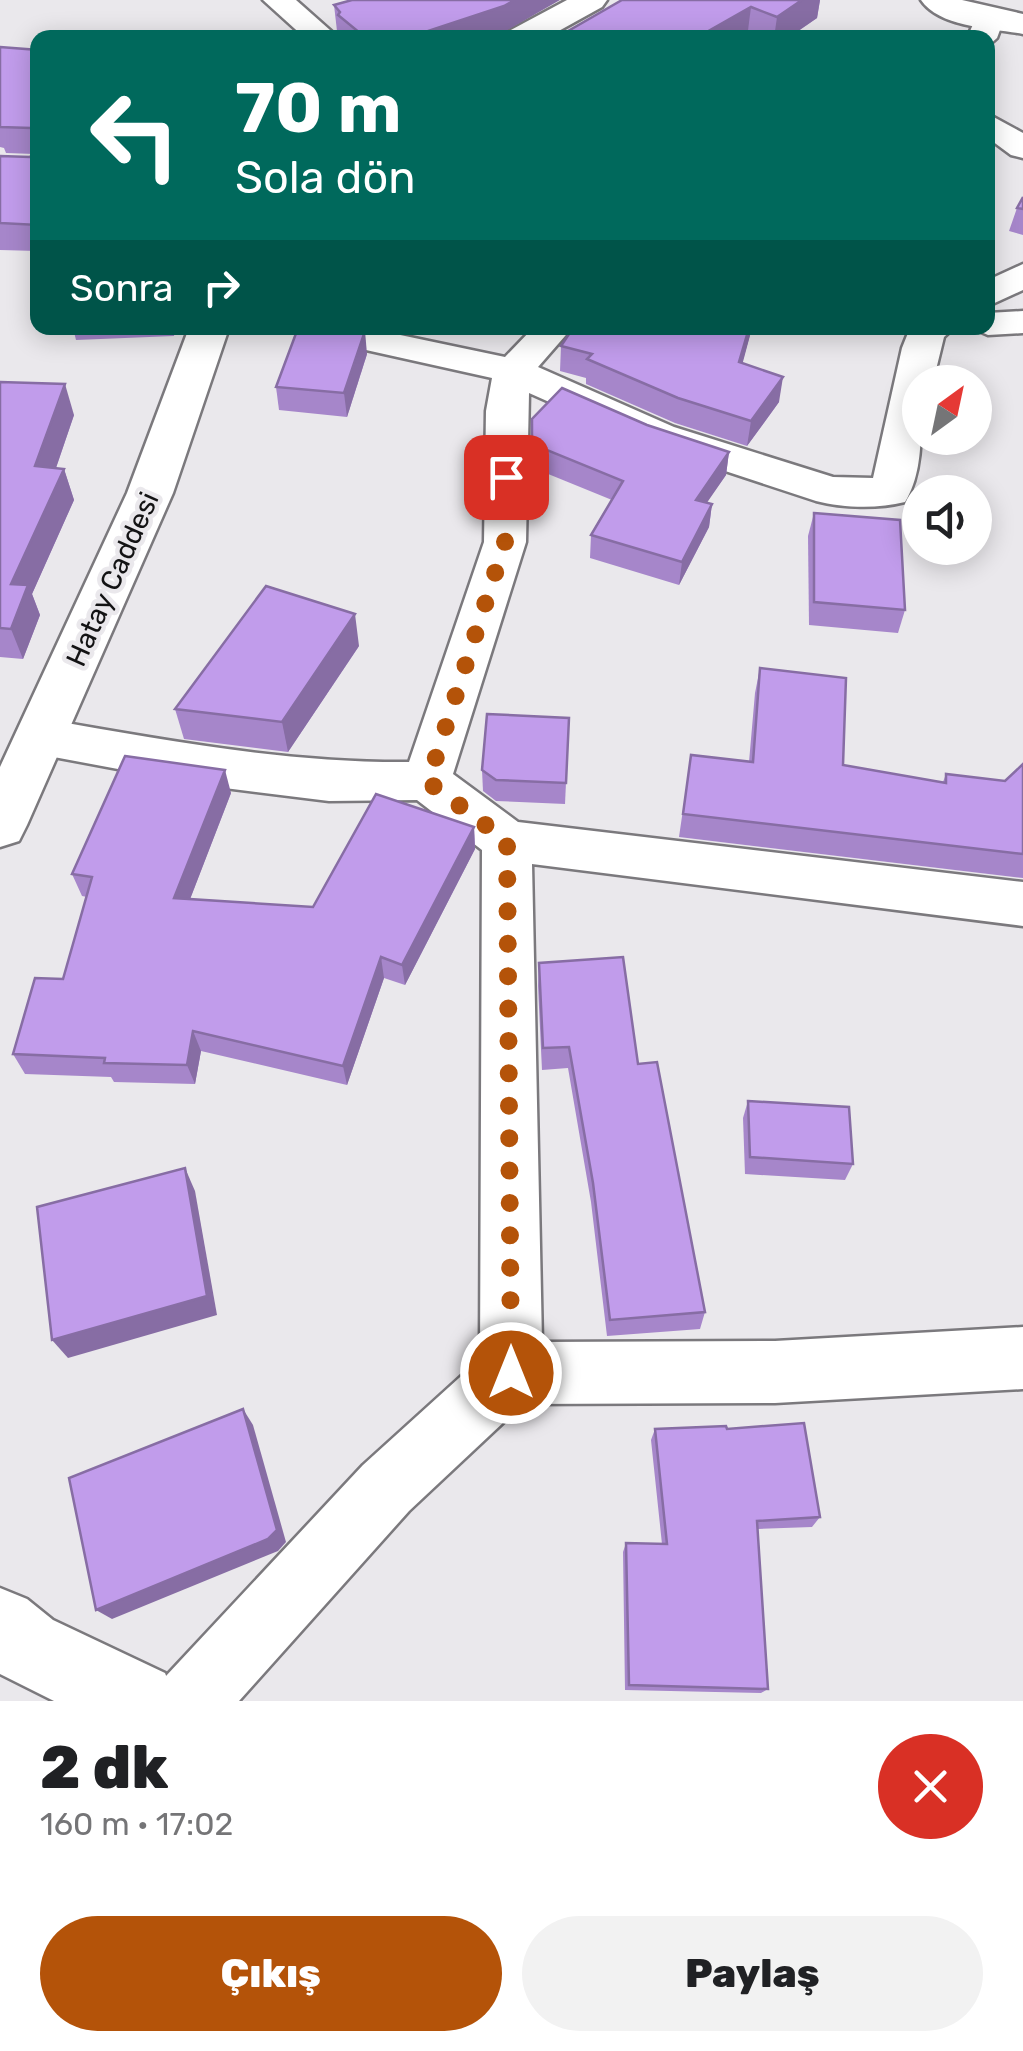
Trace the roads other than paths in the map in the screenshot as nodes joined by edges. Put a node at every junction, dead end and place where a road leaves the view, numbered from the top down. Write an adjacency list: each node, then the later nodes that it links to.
1 (278, 0): 5 (street)
2 (592, 0): 6 (street)
3 (937, 0): 4 (street)
4 (1007, 26)
5 (314, 30)
6 (536, 30)
7 (995, 129): 8 (street)
8 (1023, 148)
9 (1023, 276): 10 (street)
10 (995, 291)
11 (1023, 322): 12 (street)
12 (995, 324)
13 (206, 335): 18 (street, Hatay Caddesi)
14 (348, 335): 17 (street)
15 (547, 335): 17 (street)
16 (929, 335): 17 (street)
17 (514, 371): 19 (street)
18 (43, 737): 19 (street); 20 (street, Hatay Caddesi)
19 (428, 782): 21 (street)
20 (0, 825)
21 (507, 841): 22 (street); 24 (street)
22 (1023, 904)
23 (1023, 1358): 24 (street)
24 (511, 1373): 27 (street)
25 (0, 1626): 26 (street)
26 (137, 1701)
27 (191, 1701)

